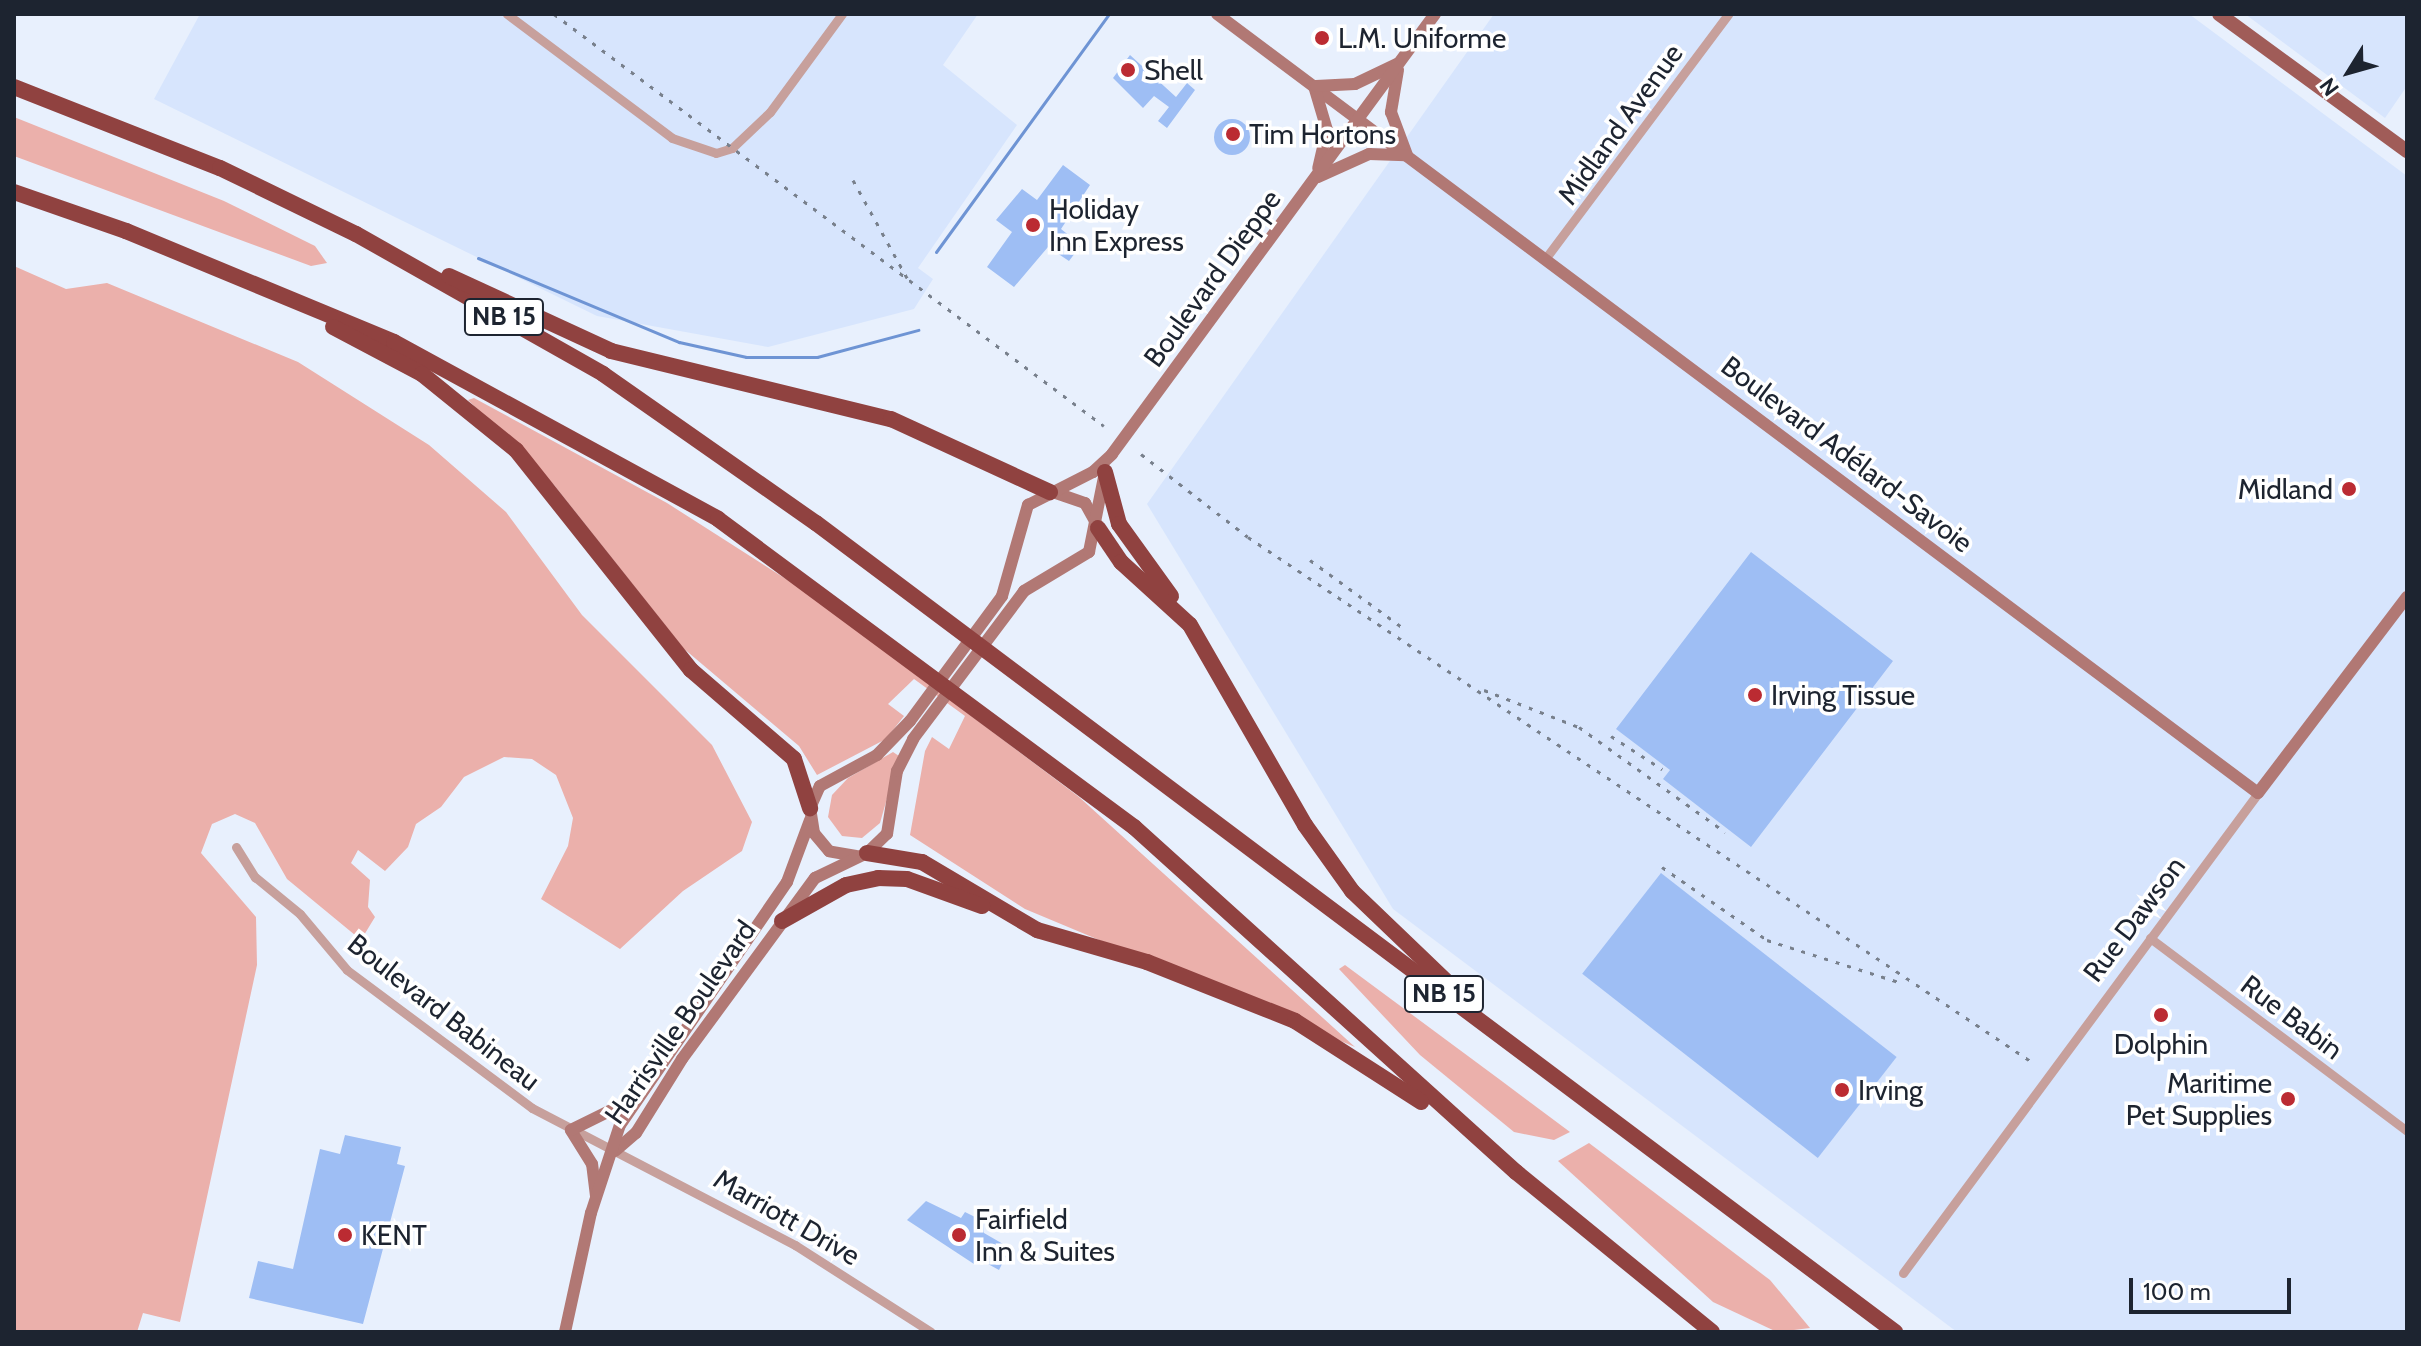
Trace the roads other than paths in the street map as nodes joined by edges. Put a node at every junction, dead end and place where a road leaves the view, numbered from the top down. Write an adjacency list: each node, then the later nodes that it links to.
1 (507, 14): 2 (street)
2 (842, 14)
3 (1217, 14): 8 (main road)
4 (1435, 14): 7 (main road)
5 (1728, 14): 16 (street, Midland Avenue)
6 (2219, 14): 11 (main road)
7 (1400, 63): 8 (main road); 10 (main road); 12 (main road)
8 (1314, 86): 10 (main road, Boulevard Adélard-Savoie); 13 (main road)
9 (14, 87): 15 (highway, NB 15)
10 (1358, 119): 12 (main road, Boulevard Adélard-Savoie); 13 (main road, Boulevard Dieppe)
11 (2407, 151)
12 (1407, 155): 13 (main road); 16 (main road, Boulevard Adélard-Savoie)
13 (1315, 179): 18 (main road, Boulevard Dieppe)
14 (14, 192): 17 (highway, NB 15)
15 (356, 234): 20 (highway); 33 (highway, NB 15)
16 (1545, 259): 25 (main road, Boulevard Adélard-Savoie)
17 (203, 262): 26 (highway); 37 (highway, NB 15)
18 (1112, 454): 19 (main road); 20 (main road)
19 (1105, 472): 21 (main road); 24 (highway)
20 (1050, 492): 21 (main road); 26 (main road, Harrisville Boulevard)
21 (1098, 528): 24 (highway); 28 (main road, Harrisville Boulevard)
22 (2407, 597): 23 (main road, Rue Dawson)
23 (2402, 613): 25 (main road, Rue Dawson)
24 (1190, 625): 33 (highway)
25 (2258, 793): 31 (street, Rue Dawson)
26 (810, 814): 28 (main road); 32 (main road, Harrisville Boulevard)
27 (236, 847): 34 (street, Boulevard Babineau)
28 (862, 854): 29 (highway); 30 (main road, Harrisville Boulevard)
29 (1010, 916): 30 (highway); 37 (highway)
30 (782, 921): 36 (main road, Harrisville Boulevard)
31 (2150, 938): 35 (street, Rue Babin); 39 (street, Rue Dawson)
32 (641, 1092): 34 (main road); 36 (main road, Harrisville Boulevard)
33 (1600, 1111): 43 (highway, NB 15)
34 (571, 1130): 36 (street, Boulevard Babineau); 38 (main road)
35 (2407, 1131)
36 (615, 1151): 38 (main road); 41 (street, Marriott Drive)
37 (1516, 1172): 42 (highway, NB 15)
38 (597, 1199): 40 (main road)
39 (1903, 1273)
40 (565, 1332)
41 (931, 1332)
42 (1712, 1332)
43 (1895, 1332)

